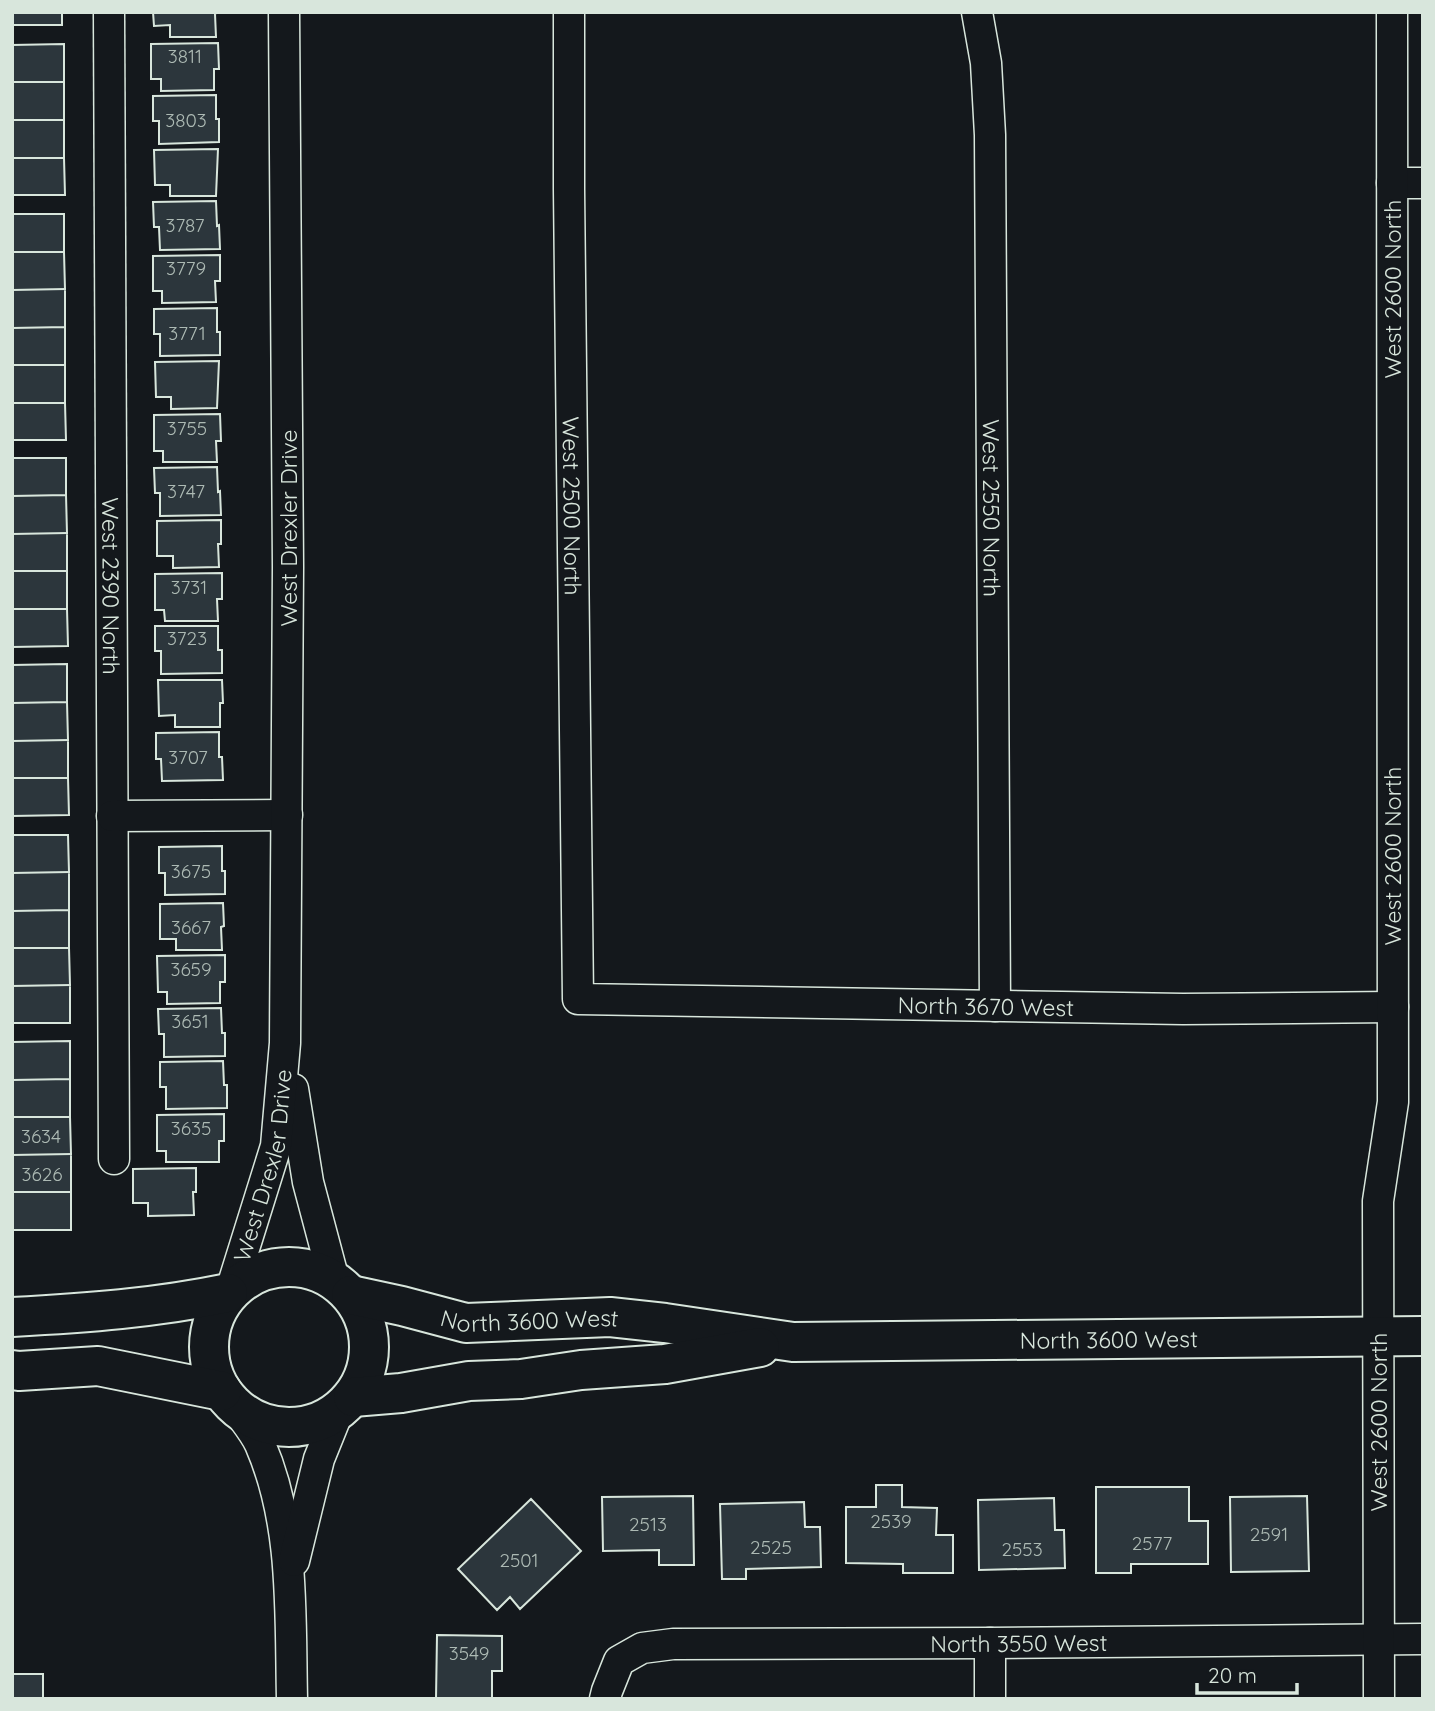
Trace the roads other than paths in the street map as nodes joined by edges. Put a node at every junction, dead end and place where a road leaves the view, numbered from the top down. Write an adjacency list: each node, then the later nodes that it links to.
1 (109, 12): 9 (street, West 2390 North)
2 (284, 12): 8 (street, West Drexler Drive)
3 (569, 12): 10 (street, West 2500 North)
4 (977, 12): 11 (street, West 2550 North)
5 (1392, 12): 6 (street, West 2600 North)
6 (1392, 183): 7 (street); 12 (street, West 2600 North)
7 (1423, 183)
8 (287, 815): 9 (street); 13 (street, West Drexler Drive)
9 (112, 816): 14 (street, West 2390 North)
10 (578, 999): 11 (street, North 3670 West)
11 (995, 1006): 12 (street, North 3670 West)
12 (1393, 1007): 18 (street, West 2600 North)
13 (285, 1043): 15 (street, West Drexler Drive); 16 (street, West Drexler Drive)
14 (114, 1159)
15 (343, 1288): 16 (street); 20 (street, North 3600 West); 23 (street)
16 (230, 1290): 17 (street); 22 (street)
17 (12, 1317)
18 (1378, 1336): 19 (street, North 3600 West); 20 (street, North 3600 West); 25 (street, West 2600 North)
19 (1423, 1336)
20 (793, 1342): 23 (street, North 3600 West)
21 (12, 1370): 22 (street)
22 (229, 1400): 23 (street); 24 (street)
23 (345, 1405): 24 (street)
24 (290, 1582): 28 (street)
25 (1379, 1639): 26 (street, North 3550 West); 27 (street, North 3550 West); 31 (street, West 2600 North)
26 (1423, 1639)
27 (990, 1643): 29 (street, North 3550 West); 30 (street)
28 (292, 1699)
29 (606, 1699)
30 (990, 1699)
31 (1380, 1699)

